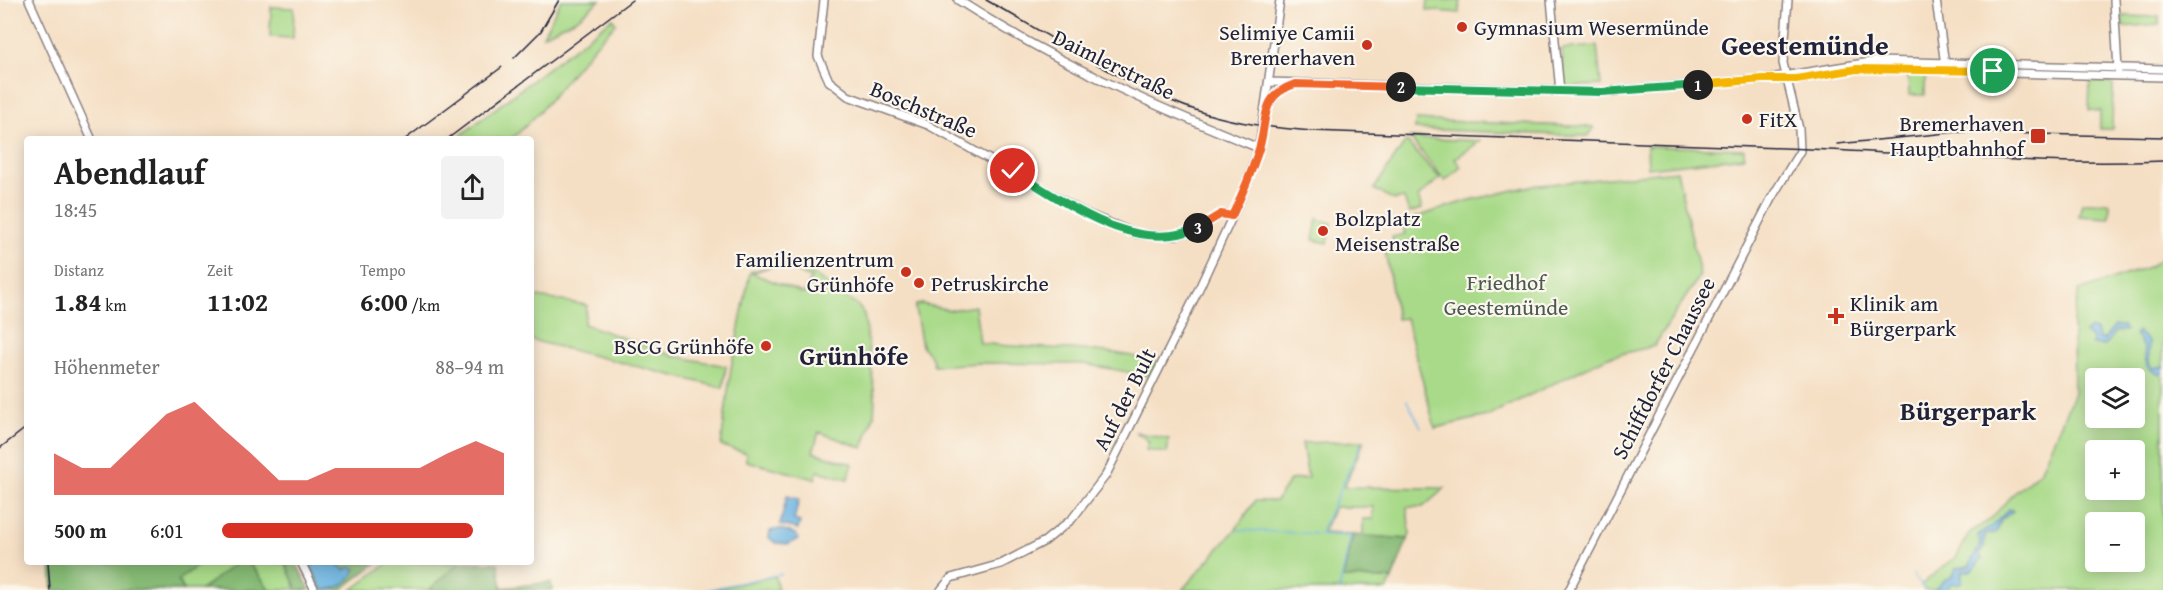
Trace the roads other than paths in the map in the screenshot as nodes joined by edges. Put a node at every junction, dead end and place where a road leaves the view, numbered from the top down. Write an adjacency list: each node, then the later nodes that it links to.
1 (29, 0): 21 (street)
2 (824, 0): 23 (street, Boschstraße)
3 (958, 0): 22 (street, Daimlerstraße)
4 (1280, 0): 17 (street, Auf der Bult)
5 (1551, 0): 19 (street)
6 (1786, 0): 15 (street)
7 (1936, 0): 9 (street)
8 (2114, 0): 14 (street)
9 (1945, 62): 10 (street); 11 (street); 13 (street)
10 (1853, 67): 13 (street); 15 (street)
11 (1993, 68): 13 (street); 14 (street); 14 (street)
12 (2163, 69): 14 (street)
13 (1946, 70)
14 (2118, 72): 16 (street)
15 (1784, 77): 19 (street); 27 (street, Schiffdorfer Chaussee)
16 (2163, 77)
17 (1269, 82): 18 (street); 20 (street, Auf der Bult)
18 (1295, 84): 19 (street); 20 (street)
19 (1560, 91)
20 (1264, 112): 22 (street, Auf der Bult)
21 (90, 136)
22 (1259, 148): 23 (street, Auf der Bult)
23 (1232, 216): 26 (street, Auf der Bult)
24 (302, 565): 25 (street)
25 (315, 590)
26 (941, 590)
27 (1569, 590)

